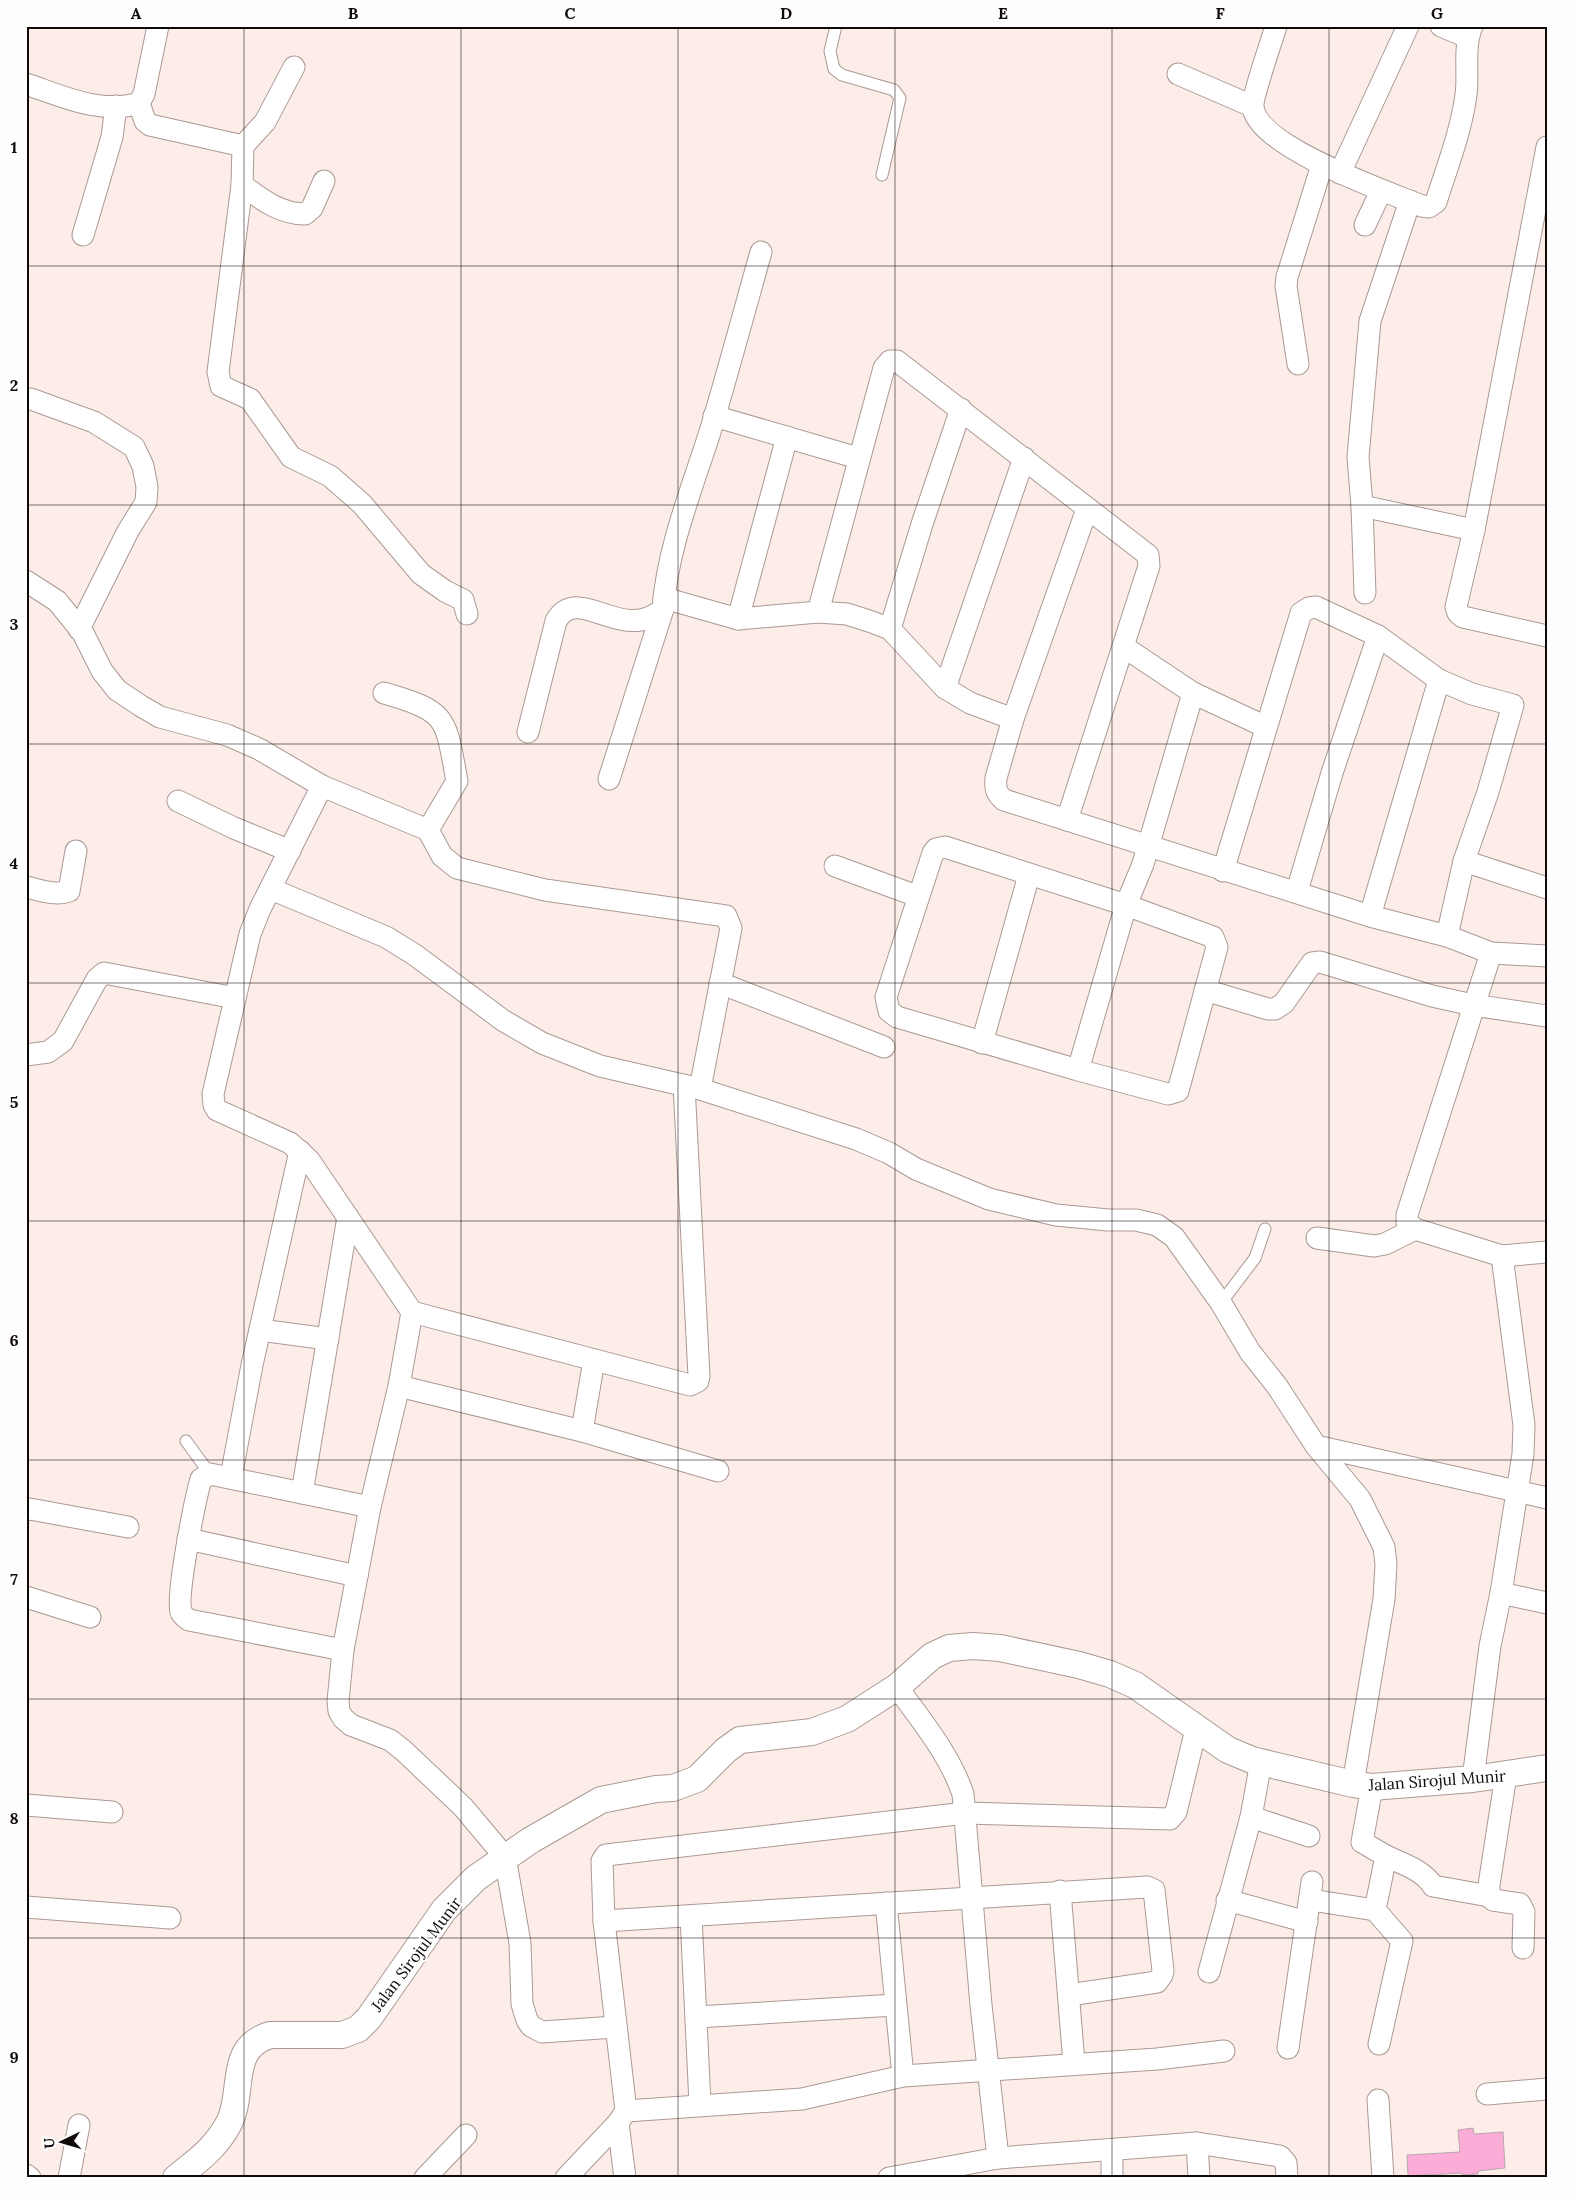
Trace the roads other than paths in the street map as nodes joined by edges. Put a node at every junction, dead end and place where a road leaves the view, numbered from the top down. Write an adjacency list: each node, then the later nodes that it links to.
1 (158, 26): 10 (street)
2 (836, 26): 16 (lane)
3 (1276, 26): 12 (street)
4 (1408, 26): 15 (street)
5 (1442, 26): 6 (street)
6 (1470, 32): 20 (street)
7 (294, 67): 13 (street)
8 (1178, 74): 12 (street)
9 (26, 84): 11 (street)
10 (139, 103): 11 (street); 13 (street)
11 (116, 106): 23 (street)
12 (1252, 106): 15 (street)
13 (242, 146): 18 (street)
14 (1547, 147): 22 (street)
15 (1331, 169): 19 (street); 25 (street)
16 (882, 175)
17 (324, 181): 18 (street)
18 (242, 186): 39 (street)
19 (1381, 191): 20 (street); 21 (street)
20 (1410, 201): 32 (street)
21 (1365, 225)
22 (1540, 230): 34 (street)
23 (82, 235)
24 (760, 252): 28 (street)
25 (1298, 364)
26 (31, 399): 41 (street)
27 (961, 409): 30 (street); 31 (street); 42 (street)
28 (714, 416): 29 (street); 37 (street)
29 (787, 437): 30 (street); 40 (street)
30 (858, 458): 38 (street)
31 (1024, 458): 33 (street); 47 (street)
32 (1362, 506): 34 (street); 36 (street)
33 (1087, 509): 45 (street); 50 (street)
34 (1474, 530): 44 (street)
35 (26, 581): 41 (street)
36 (1365, 593)
37 (663, 603): 40 (street); 52 (street); 53 (street)
38 (818, 612): 40 (street); 42 (street)
39 (466, 614)
40 (738, 619)
41 (80, 628): 54 (street)
42 (890, 629): 47 (street)
43 (1378, 636): 46 (street); 51 (street); 68 (street)
44 (1547, 636)
45 (1124, 647): 48 (street); 56 (street)
46 (1439, 680): 61 (street); 71 (street)
47 (945, 688): 50 (street)
48 (1193, 692): 51 (street); 60 (street)
49 (384, 693): 57 (street)
50 (1013, 719): 56 (street)
51 (1266, 727): 63 (street)
52 (528, 732)
53 (609, 779)
54 (322, 786): 57 (street); 59 (street)
55 (178, 801): 59 (street)
56 (1067, 820): 60 (street)
57 (428, 830): 75 (street)
58 (76, 851): 65 (street)
59 (290, 851): 67 (street)
60 (1145, 854): 63 (street); 70 (street)
61 (1464, 861): 66 (street); 72 (street)
62 (835, 866): 69 (street)
63 (1223, 871): 68 (street)
64 (1030, 875): 69 (street); 70 (street); 80 (street)
65 (26, 886)
66 (1547, 888)
67 (271, 889): 77 (street); 84 (street)
68 (1297, 891): 71 (street)
69 (917, 896): 80 (street)
70 (1126, 905): 76 (street); 83 (street)
71 (1370, 916): 72 (street)
72 (1447, 936): 73 (street)
73 (1491, 953): 74 (street); 78 (street)
74 (1547, 956)
75 (720, 983): 81 (street); 84 (street)
76 (1205, 990): 78 (street); 83 (street)
77 (235, 998): 82 (street); 85 (street)
78 (1475, 999): 79 (street); 88 (street)
79 (1547, 1016)
80 (982, 1043): 83 (street)
81 (884, 1047)
82 (26, 1055)
83 (1078, 1070)
84 (692, 1087): 92 (street); 96 (street)
85 (300, 1151): 86 (street); 94 (street)
86 (348, 1217): 93 (street); 95 (street)
87 (1264, 1229): 92 (lane)
88 (1415, 1229): 89 (street); 91 (street)
89 (1317, 1238)
90 (1547, 1252): 91 (street)
91 (1502, 1256): 104 (street)
92 (1221, 1303): 100 (street)
93 (412, 1312): 96 (street); 97 (street)
94 (260, 1330): 95 (street); 103 (street)
95 (328, 1339): 105 (street)
96 (594, 1360): 98 (street)
97 (399, 1386): 98 (street); 107 (street)
98 (582, 1431): 101 (street)
99 (186, 1441): 102 (lane)
100 (1316, 1446): 104 (street); 123 (street)
101 (718, 1472)
102 (210, 1474): 103 (street); 110 (street)
103 (231, 1477): 105 (street)
104 (1518, 1492): 106 (street); 112 (street)
105 (302, 1493): 107 (street)
106 (1547, 1498)
107 (370, 1507): 111 (street)
108 (26, 1510): 109 (street)
109 (128, 1527)
110 (188, 1539): 111 (street); 116 (street)
111 (357, 1576): 116 (street)
112 (1501, 1592): 114 (street); 122 (street)
113 (26, 1597): 115 (street)
114 (1547, 1603)
115 (90, 1617)
116 (343, 1650): 130 (street)
117 (897, 1687): 118 (street, Jalan Sirojul Munir); 126 (street); 130 (street, Jalan Sirojul Munir)
118 (1196, 1729): 119 (street, Jalan Sirojul Munir); 126 (street)
119 (1261, 1762): 123 (street, Jalan Sirojul Munir); 127 (street)
120 (1547, 1768): 121 (street, Jalan Sirojul Munir)
121 (1506, 1775): 122 (street, Jalan Sirojul Munir); 133 (street)
122 (1473, 1779): 123 (street, Jalan Sirojul Munir)
123 (1362, 1786): 129 (street)
124 (26, 1805): 125 (street)
125 (112, 1812)
126 (965, 1813): 132 (street); 140 (street)
127 (1251, 1817): 128 (street); 134 (street)
128 (1309, 1836)
129 (1386, 1856): 133 (street); 137 (street)
130 (506, 1857): 147 (street); 167 (street, Jalan Sirojul Munir)
131 (1060, 1891): 132 (street); 144 (street); 144 (street)
132 (973, 1896): 135 (street); 152 (street)
133 (1489, 1896): 142 (street)
134 (1227, 1900): 141 (street); 143 (street)
135 (886, 1902): 138 (street); 145 (street)
136 (26, 1907): 139 (street)
137 (1375, 1910): 141 (street); 148 (street)
138 (691, 1916): 140 (street); 146 (street)
139 (170, 1918)
140 (604, 1921): 147 (street)
141 (1307, 1922): 149 (street)
142 (1523, 1948)
143 (1209, 1972)
144 (1069, 1995): 151 (street)
145 (895, 2005): 146 (street); 153 (street)
146 (697, 2017): 157 (street)
147 (615, 2027): 158 (street)
148 (1379, 2044)
149 (1288, 2048)
150 (1224, 2051): 151 (street)
151 (1074, 2064): 152 (street)
152 (988, 2070): 153 (street); 163 (street)
153 (903, 2076): 157 (street)
154 (1547, 2089): 155 (street)
155 (1487, 2094)
156 (1378, 2100): 175 (street)
157 (700, 2104): 158 (street)
158 (622, 2117): 169 (street); 170 (street)
159 (79, 2125): 166 (street)
160 (466, 2135): 168 (street)
161 (1197, 2143): 162 (street); 173 (street); 174 (street)
162 (1112, 2150): 163 (street); 172 (street)
163 (998, 2158): 171 (street)
164 (26, 2175): 165 (street)
165 (30, 2178)
166 (69, 2178)
167 (176, 2178)
168 (424, 2178)
169 (566, 2178)
170 (625, 2178)
171 (889, 2178)
172 (1112, 2178)
173 (1199, 2178)
174 (1287, 2178)
175 (1383, 2178)

